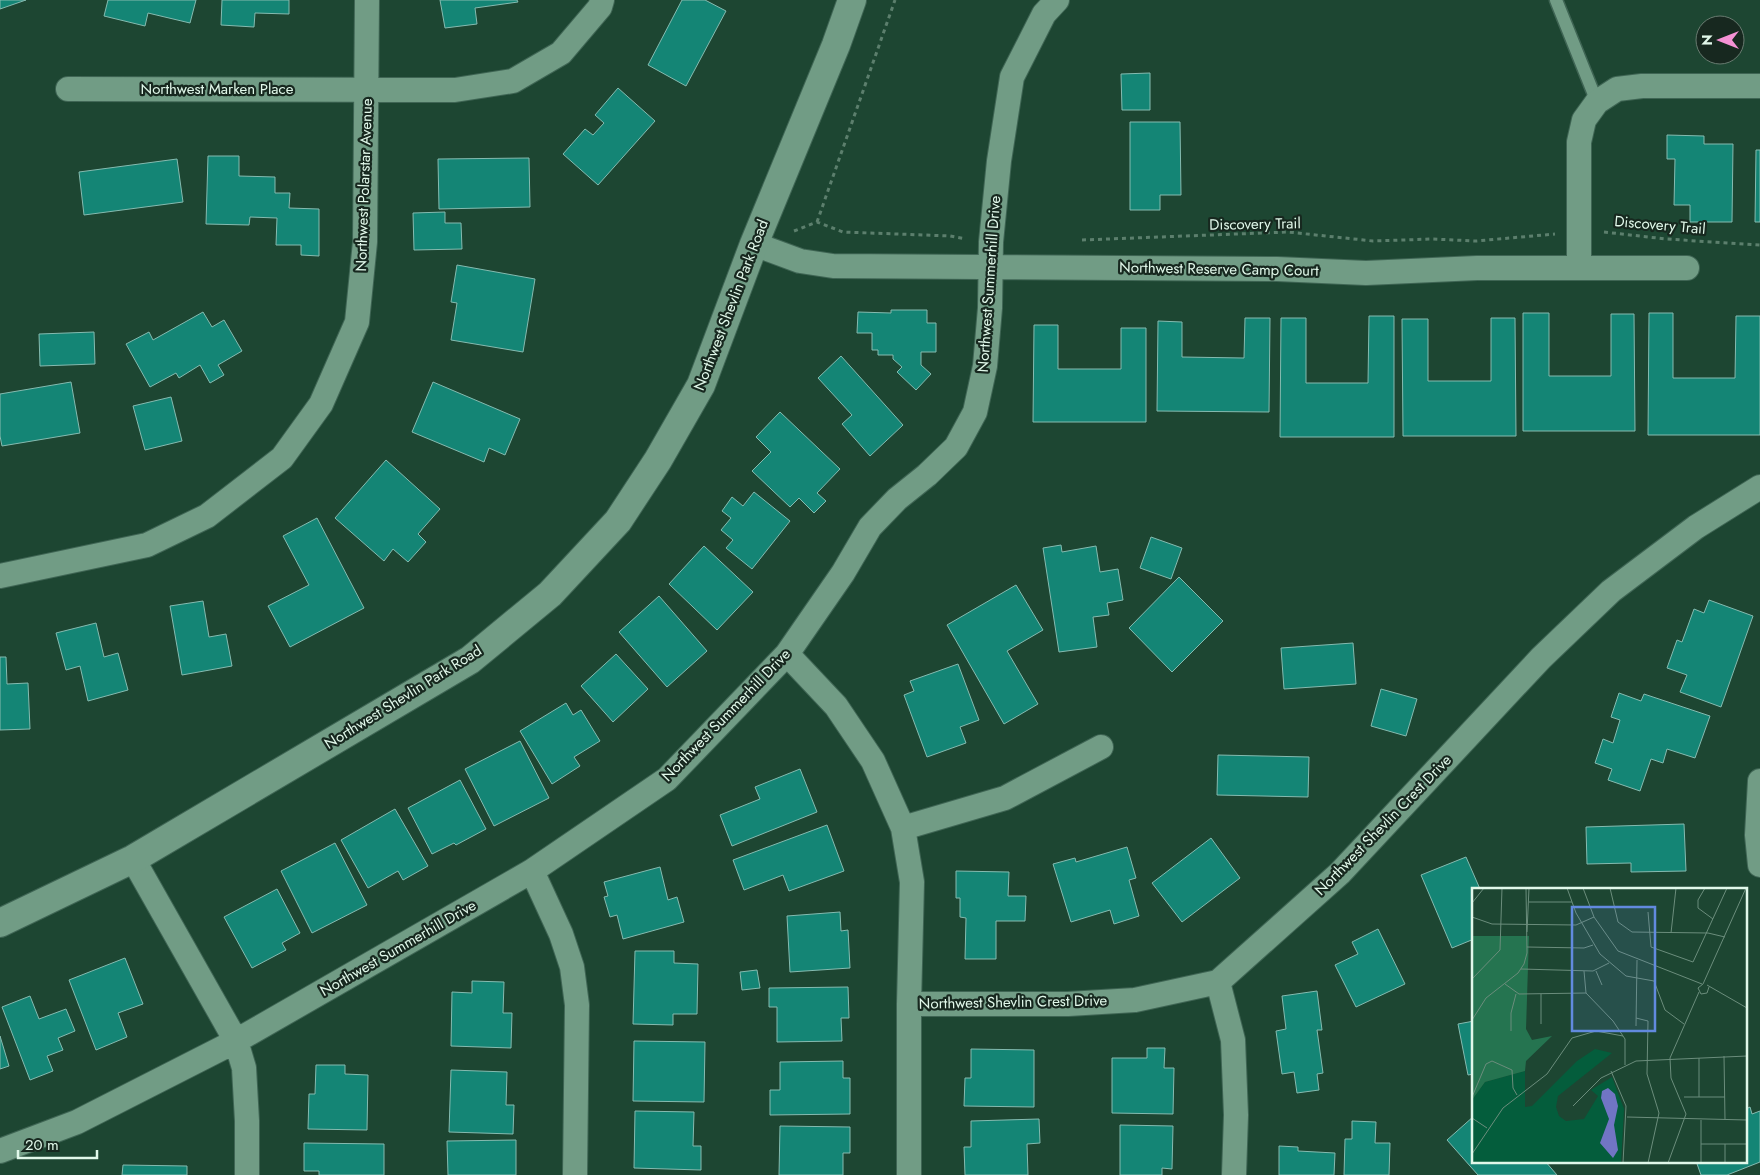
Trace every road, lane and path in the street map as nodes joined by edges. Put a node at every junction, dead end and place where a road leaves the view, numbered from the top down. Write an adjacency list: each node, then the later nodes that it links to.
1 (367, 0): 9 (street, Northwest Polarstar Avenue)
2 (602, 0): 9 (street, Northwest Marken Place)
3 (852, 0): 15 (street, Northwest Shevlin Park Road)
4 (895, 0): 11 (path)
5 (1057, 0): 14 (street, Northwest Summerhill Drive)
6 (1556, 0): 10 (lane)
7 (1760, 86): 10 (street)
8 (68, 89): 9 (street, Northwest Marken Place)
9 (366, 90): 21 (street, Northwest Polarstar Avenue)
10 (1597, 102): 12 (street)
11 (817, 222): 14 (path); 15 (path)
12 (1579, 233): 13 (path, Discovery Trail); 16 (path, Discovery Trail); 18 (street)
13 (1079, 240)
14 (991, 242): 17 (street, Northwest Summerhill Drive)
15 (754, 244): 17 (street, Northwest Reserve Camp Court); 26 (street, Northwest Shevlin Park Road)
16 (1760, 245)
17 (991, 267): 18 (street, Northwest Reserve Camp Court); 22 (street, Northwest Summerhill Drive)
18 (1579, 268): 19 (street, Northwest Reserve Camp Court)
19 (1687, 268)
20 (1760, 487): 30 (street, Northwest Shevlin Crest Drive)
21 (0, 576)
22 (787, 654): 25 (street); 28 (street, Northwest Summerhill Drive)
23 (1101, 747): 25 (street)
24 (1760, 781): 27 (street)
25 (904, 828): 31 (street)
26 (132, 859): 29 (street, Northwest Shevlin Park Road); 32 (street)
27 (1760, 865)
28 (532, 871): 32 (street, Northwest Summerhill Drive); 35 (street)
29 (0, 923)
30 (1218, 982): 31 (street, Northwest Shevlin Crest Drive); 37 (street)
31 (909, 1004): 36 (street)
32 (236, 1042): 33 (street, Northwest Summerhill Drive); 34 (street)
33 (0, 1152)
34 (247, 1175)
35 (575, 1175)
36 (909, 1175)
37 (1234, 1175)

